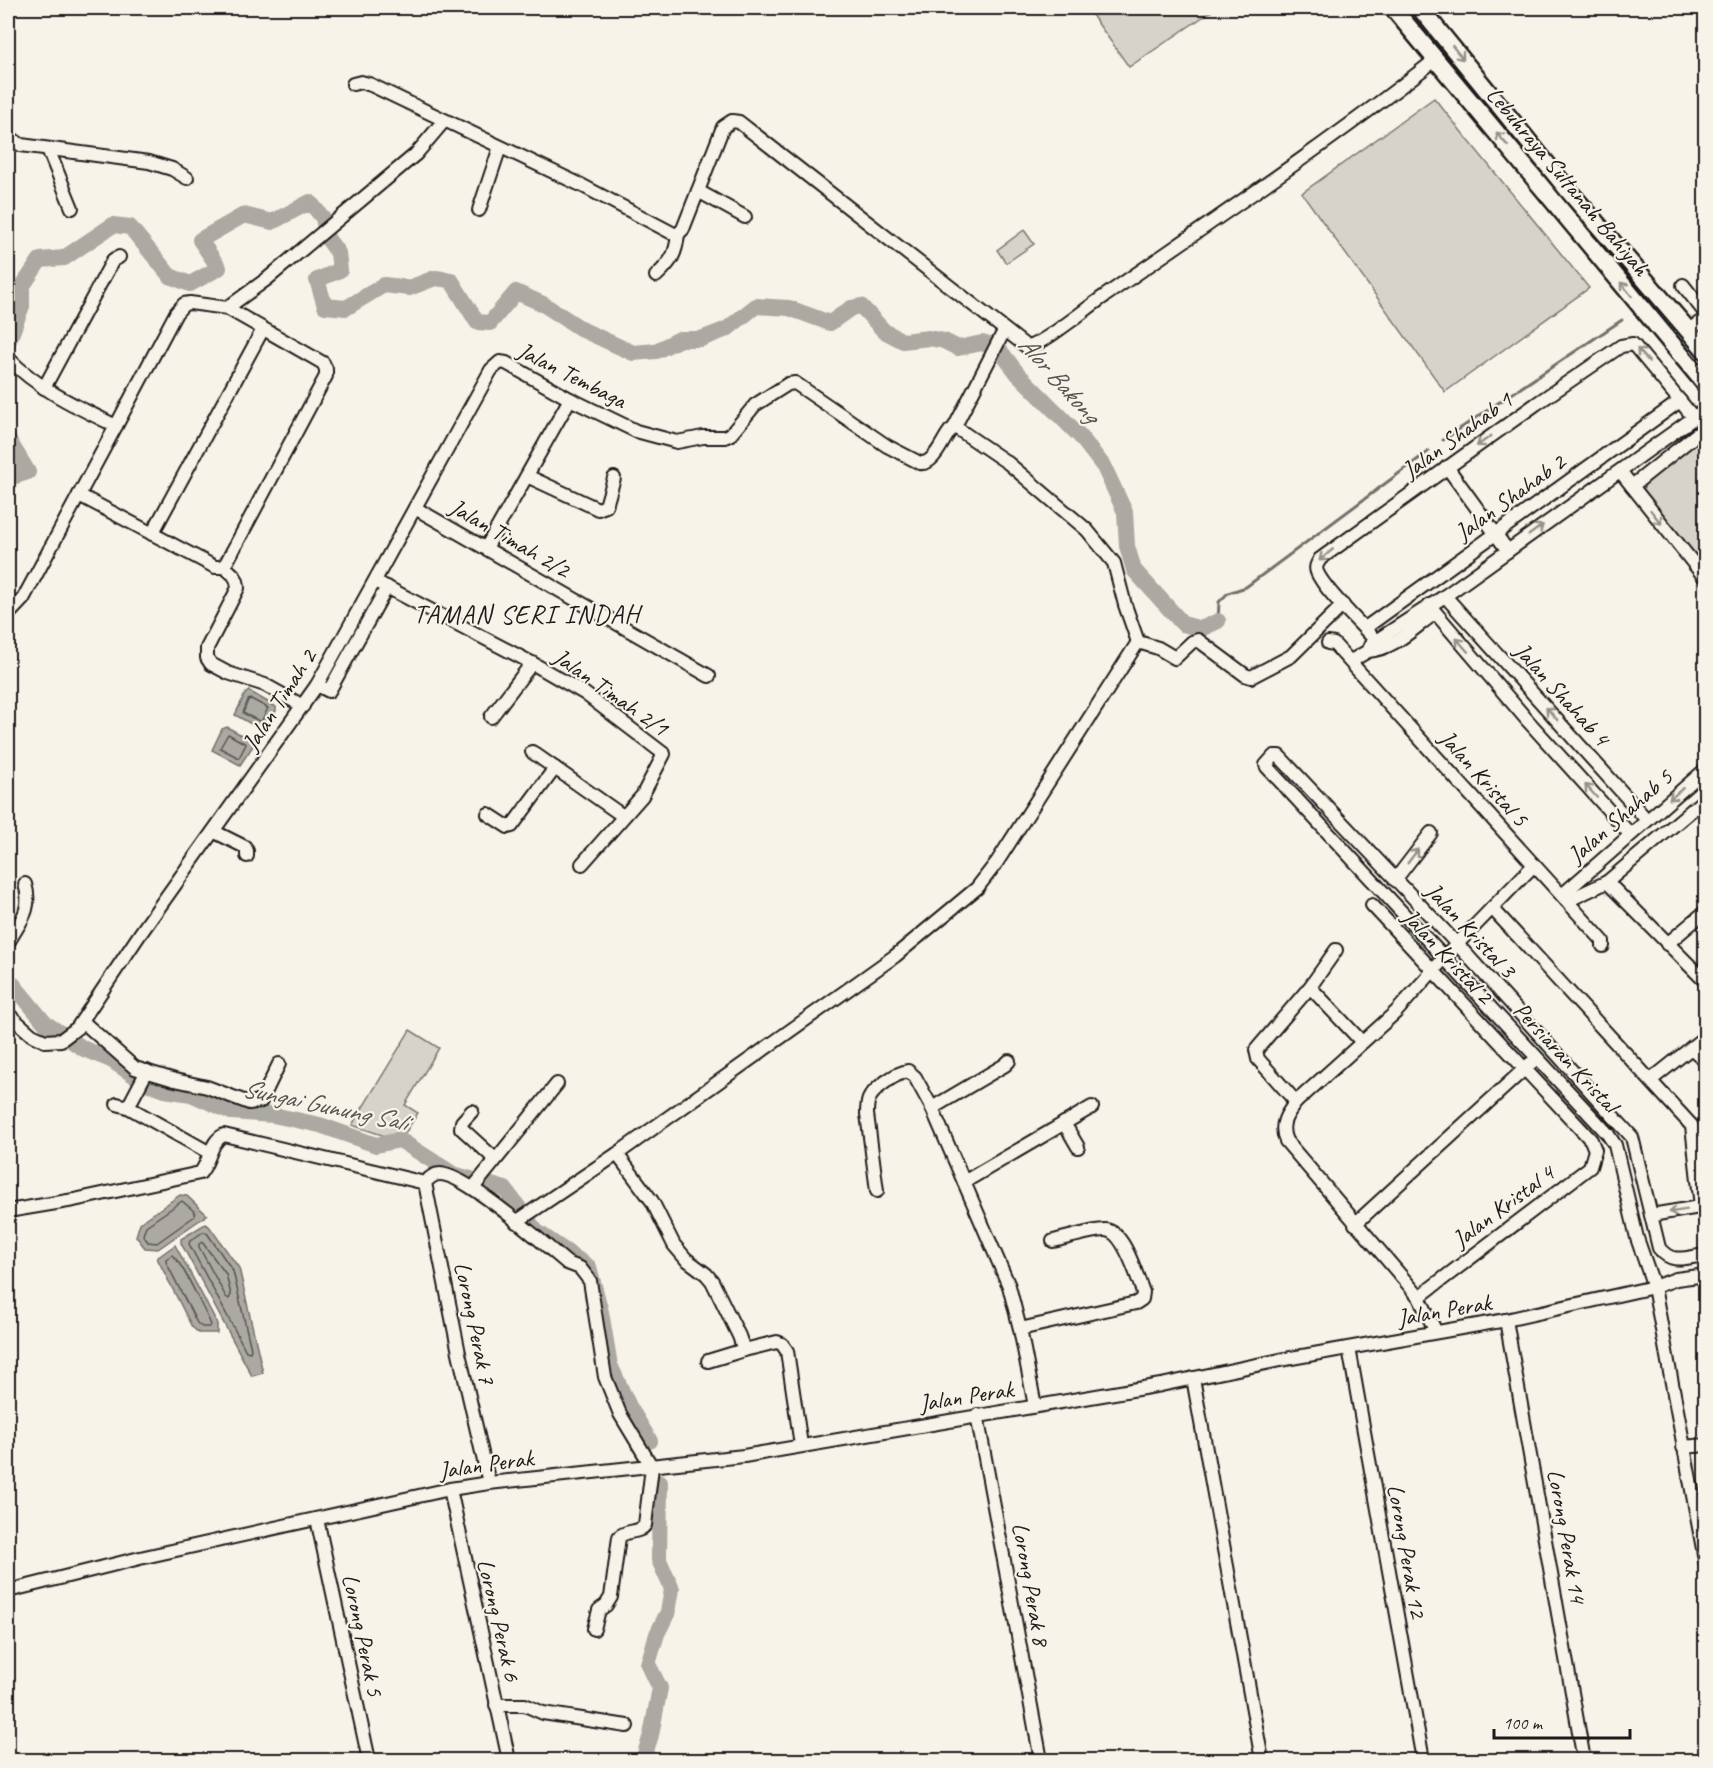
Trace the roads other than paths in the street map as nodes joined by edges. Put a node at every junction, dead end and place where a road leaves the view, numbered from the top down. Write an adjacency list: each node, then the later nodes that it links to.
1 (1394, 8): 3 (main road, Lebuhraya Sultanah Bahiyah)
2 (1420, 8): 21 (main road, Lebuhraya Sultanah Bahiyah, one-way to 21)
3 (1435, 60): 22 (street); 26 (main road, Lebuhraya Sultanah Bahiyah, one-way to 3)
4 (353, 84): 5 (street)
5 (444, 121): 7 (street); 18 (street)
6 (8, 136): 8 (street)
7 (500, 147): 12 (street); 14 (street)
8 (48, 148): 9 (street); 11 (street)
9 (187, 177)
10 (698, 192): 13 (street); 14 (street); 22 (street)
11 (72, 208)
12 (478, 210)
13 (745, 217)
14 (678, 234): 16 (street)
15 (119, 257): 27 (street)
16 (656, 276)
17 (1683, 285): 19 (street)
18 (227, 308): 20 (street); 32 (street)
19 (1706, 316): 21 (street)
20 (263, 329): 43 (street); 46 (street)
21 (1689, 330): 23 (main road, Lebuhraya Sultanah Bahiyah)
22 (1002, 335): 33 (street)
23 (1706, 351)
24 (8, 358): 27 (street)
25 (491, 370): 28 (street, Jalan Tembaga); 41 (street, Jalan Timah 2)
26 (1706, 385)
27 (44, 388): 32 (street)
28 (570, 399): 33 (street, Jalan Tembaga); 37 (street)
29 (1680, 401): 31 (street); 35 (street, Jalan Shahab 1, one-way to 35); 42 (street, Jalan Shahab 2)
30 (1706, 410): 31 (street)
31 (1694, 418): 36 (street)
32 (116, 426): 40 (street)
33 (954, 428): 56 (street)
34 (1706, 431): 39 (street)
35 (1447, 467): 42 (street); 51 (street, Jalan Shahab 1, one-way to 51)
36 (1620, 471): 39 (street); 45 (street, one-way to 36)
37 (527, 476): 38 (street); 44 (street)
38 (614, 478)
39 (1632, 486): 47 (street, one-way to 47)
40 (79, 495): 43 (street); 53 (street)
41 (415, 508): 44 (street, Jalan Timah 2/2); 48 (street, Jalan Timah 2)
42 (1495, 533): 45 (street); 54 (street, Jalan Shahab 2)
43 (152, 534): 46 (street)
44 (486, 548): 61 (street, Jalan Timah 2/2)
45 (1508, 551): 50 (street)
46 (224, 567): 63 (street)
47 (1706, 579)
48 (375, 581): 49 (street, Jalan Timah 2/1); 62 (street, Jalan Timah 2)
49 (387, 587): 60 (street, Jalan Timah 2/1); 62 (street)
50 (1445, 596): 52 (street); 71 (street, Jalan Shahab 4, one-way to 50)
51 (1343, 605): 54 (street, Jalan Shahab 1); 56 (street)
52 (1432, 609): 55 (street); 58 (street); 74 (street, one-way to 52)
53 (8, 615)
54 (1365, 628): 55 (street, Jalan Shahab 1)
55 (1376, 641): 58 (street)
56 (1138, 642): 118 (street)
57 (1328, 643): 59 (street, Jalan Kristal 5)
58 (1368, 651): 59 (street)
59 (1351, 661): 77 (street, Jalan Kristal 5)
60 (532, 663): 64 (street); 70 (street, Jalan Timah 2/1)
61 (710, 676)
62 (317, 685): 63 (street, Jalan Timah 2)
63 (303, 706): 72 (street, Jalan Timah 2)
64 (492, 717)
65 (532, 752): 66 (street)
66 (555, 768): 69 (street); 70 (street)
67 (1706, 769): 71 (street, Jalan Shahab 5, one-way to 71)
68 (1706, 798): 79 (street)
69 (488, 814)
70 (623, 816): 76 (street)
71 (1647, 820): 74 (street, Jalan Shahab 5)
72 (214, 832): 75 (street); 96 (street, Jalan Timah 2)
73 (1431, 833): 78 (street, one-way to 73)
74 (1630, 834): 82 (street, Jalan Shahab 5)
75 (247, 856)
76 (582, 864)
77 (1534, 865): 82 (street, Jalan Kristal 5); 84 (street)
78 (1395, 880): 81 (street, Jalan Kristal 3); 87 (street, Jalan Kristal 3)
79 (1607, 882): 82 (street); 88 (street)
80 (25, 884): 86 (street)
81 (1383, 892): 91 (street, Persiaran Kristal)
82 (1564, 898): 89 (street, Jalan Kristal 5)
83 (1372, 905): 92 (street, Jalan Kristal 2)
84 (1492, 908): 87 (street); 106 (street)
85 (1706, 911): 88 (street)
86 (8, 943)
87 (1457, 944): 91 (street); 114 (street, Jalan Kristal 3)
88 (1667, 944): 93 (street)
89 (1603, 946)
90 (1336, 950): 94 (street)
91 (1445, 958): 92 (street); 100 (street, Persiaran Kristal)
92 (1433, 971): 98 (street); 104 (street, Jalan Kristal 2)
93 (1706, 982)
94 (1310, 987): 98 (street); 108 (street)
95 (8, 1014): 96 (street, Jalan Timah 2)
96 (82, 1021): 105 (street)
97 (1706, 1036): 99 (street)
98 (1362, 1042): 108 (street)
99 (1691, 1048): 102 (street); 106 (street)
100 (1538, 1056): 104 (street); 115 (street, Persiaran Kristal)
101 (1009, 1061): 110 (street)
102 (1706, 1061)
103 (279, 1064): 105 (street)
104 (1525, 1068): 113 (street, Jalan Kristal 2); 128 (street)
105 (144, 1076): 117 (street)
106 (1652, 1080): 124 (street)
107 (557, 1084): 119 (street)
108 (1296, 1102): 128 (street)
109 (1092, 1107): 112 (street)
110 (932, 1108): 121 (street); 123 (street)
111 (472, 1111): 119 (street)
112 (1064, 1123): 116 (street); 121 (street)
113 (1592, 1140): 133 (street, Jalan Kristal 4)
114 (1633, 1140): 115 (street); 126 (street)
115 (1615, 1145): 132 (street, Persiaran Kristal)
116 (1078, 1147)
117 (210, 1153): 120 (street); 125 (street)
118 (617, 1154): 127 (street); 138 (street)
119 (495, 1159): 122 (street)
120 (429, 1179): 122 (street); 147 (street, Lorong Perak 7)
121 (964, 1182): 135 (street)
122 (474, 1186): 127 (street)
123 (877, 1191)
124 (1703, 1207): 126 (street, one-way to 126)
125 (8, 1211)
126 (1651, 1215): 130 (street)
127 (522, 1218): 146 (street)
128 (1355, 1224): 133 (street)
129 (1053, 1241): 135 (street)
130 (1706, 1255)
131 (1706, 1275): 132 (street, Jalan Perak)
132 (1654, 1287): 134 (street, Jalan Perak); 145 (street)
133 (1419, 1297): 136 (street)
134 (1506, 1320): 136 (street, Jalan Perak); 160 (street, Lorong Perak 14)
135 (1020, 1329): 141 (street)
136 (1436, 1332): 137 (street, Jalan Perak)
137 (1349, 1348): 140 (street, Jalan Perak); 159 (street, Lorong Perak 12)
138 (744, 1350): 139 (street); 143 (street)
139 (708, 1361)
140 (1193, 1378): 141 (street, Jalan Perak); 158 (street)
141 (1035, 1406): 142 (street, Jalan Perak)
142 (977, 1415): 143 (street, Jalan Perak); 157 (street, Lorong Perak 8)
143 (801, 1445): 146 (street, Jalan Perak)
144 (1706, 1445): 145 (street)
145 (1683, 1447): 150 (street)
146 (652, 1467): 147 (street, Jalan Perak); 152 (street)
147 (489, 1483): 148 (street, Jalan Perak)
148 (450, 1489): 149 (street, Jalan Perak); 153 (street, Lorong Perak 6)
149 (317, 1519): 151 (street, Jalan Perak); 155 (street, Lorong Perak 5)
150 (1706, 1565)
151 (8, 1592)
152 (594, 1629)
153 (496, 1705): 154 (street); 156 (street, Lorong Perak 6)
154 (627, 1726)
155 (369, 1761)
156 (509, 1761)
157 (1041, 1761)
158 (1262, 1761)
159 (1423, 1761)
160 (1584, 1761)

